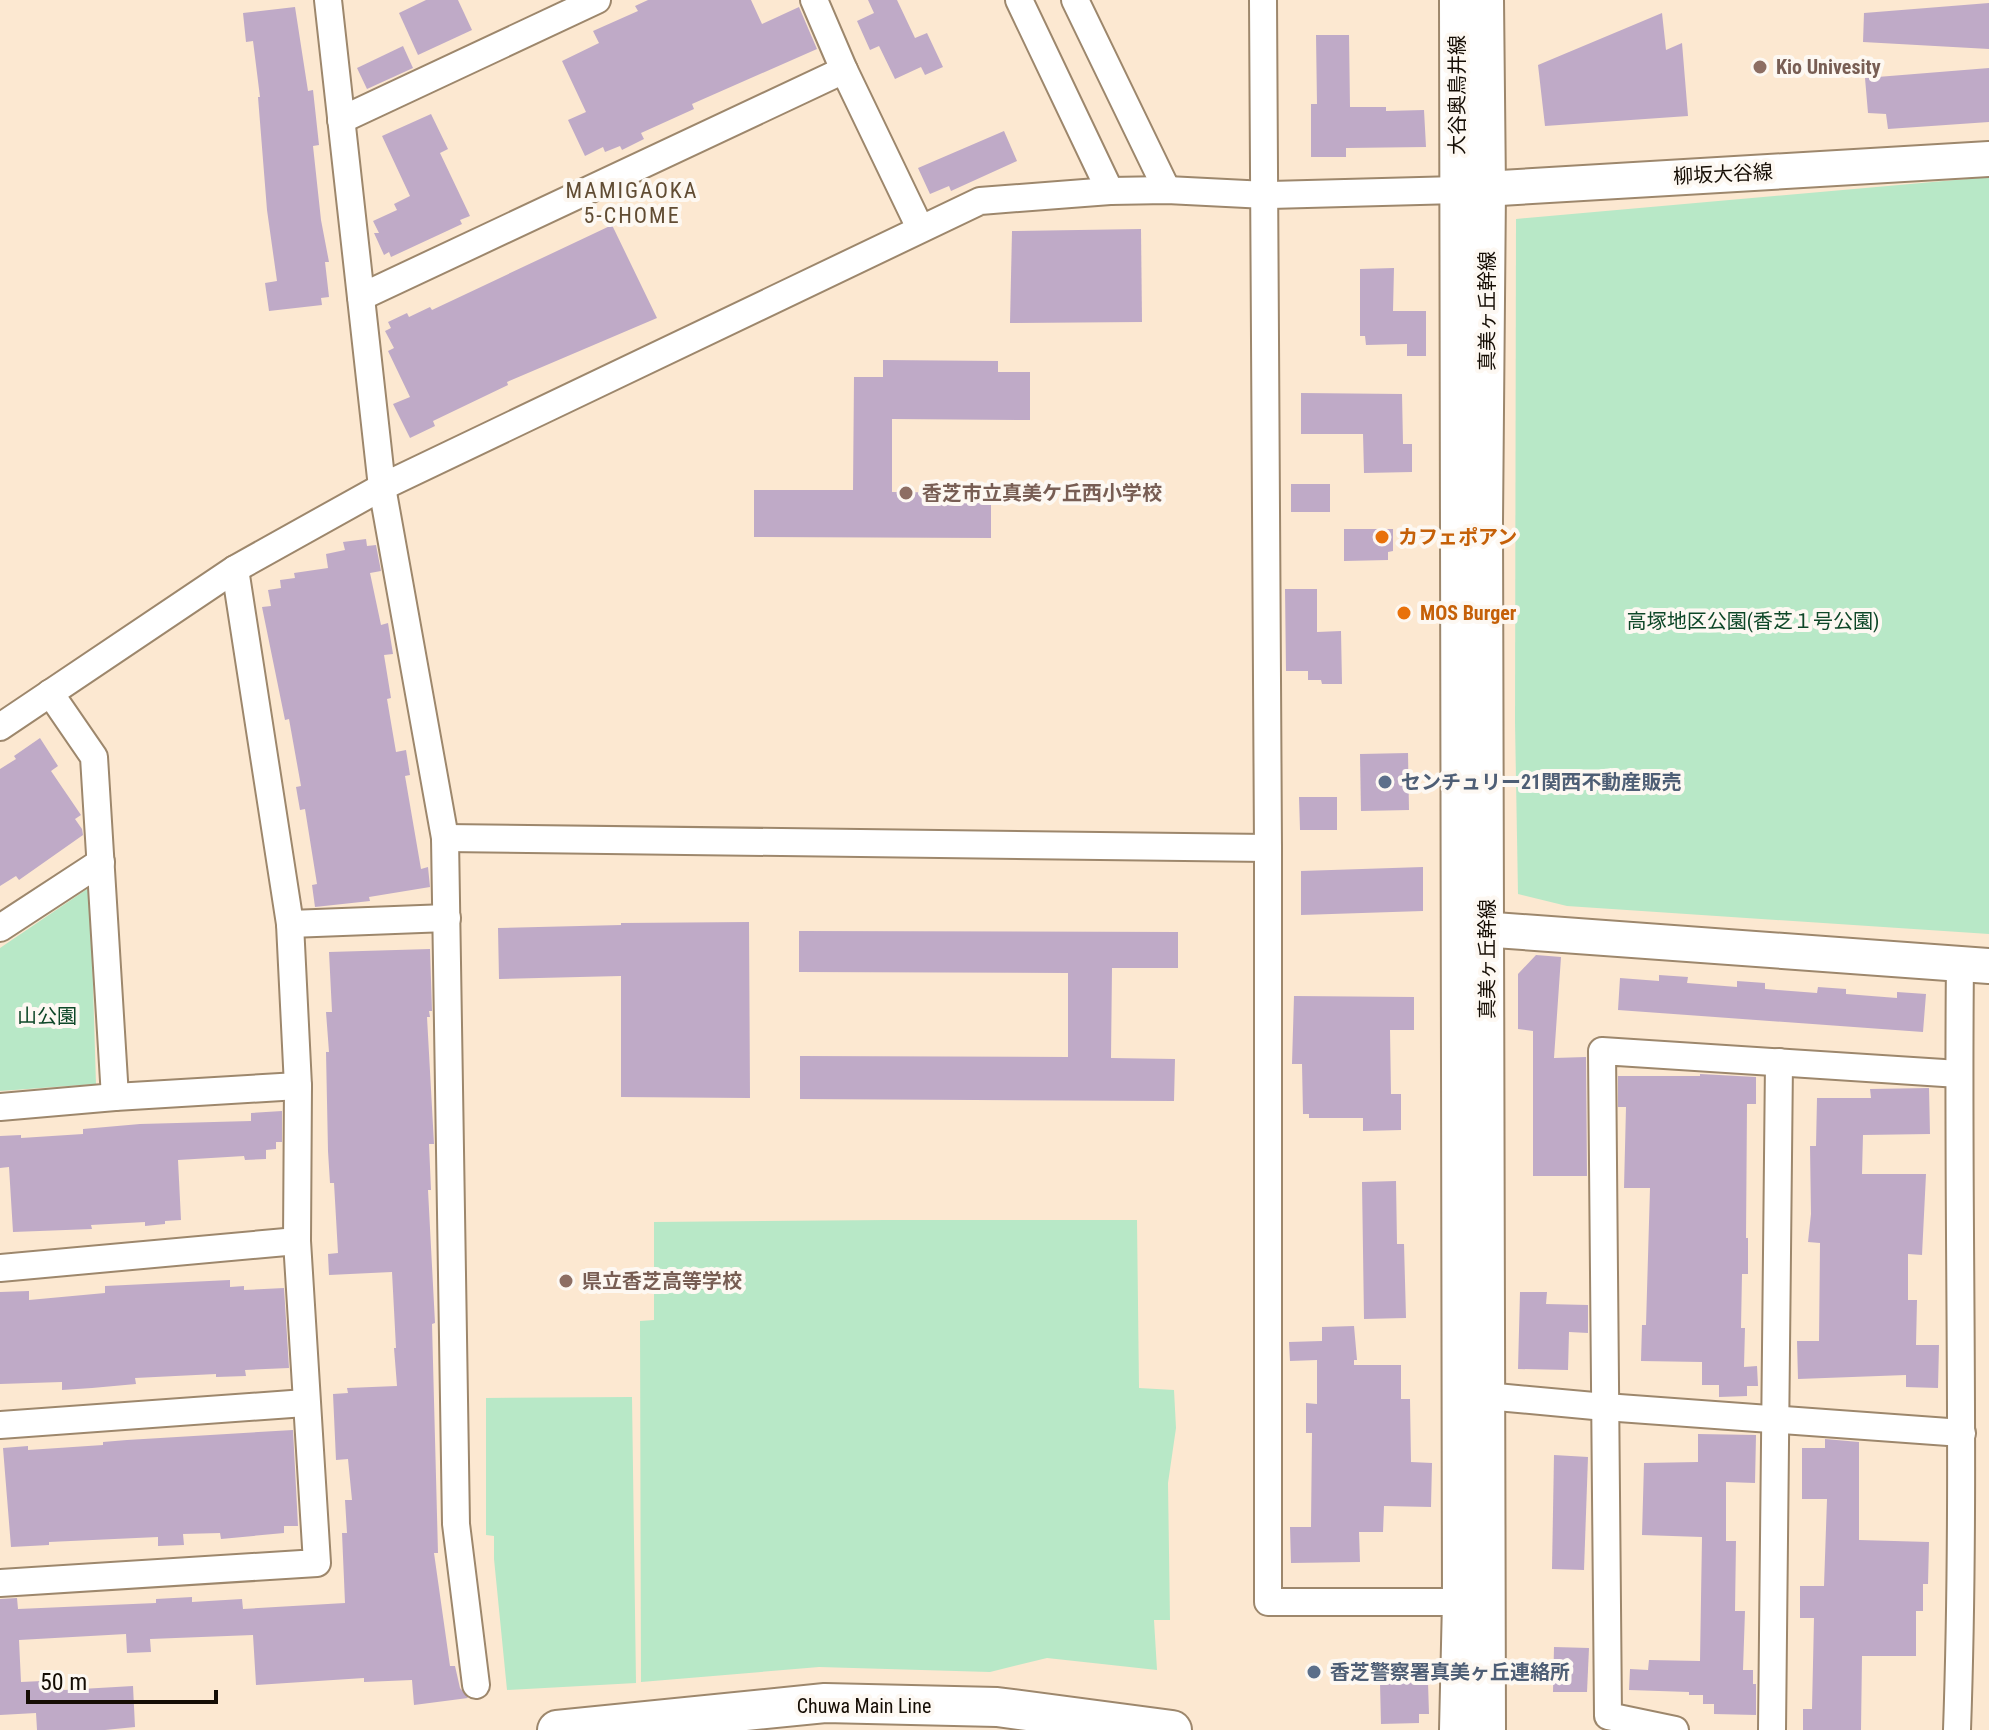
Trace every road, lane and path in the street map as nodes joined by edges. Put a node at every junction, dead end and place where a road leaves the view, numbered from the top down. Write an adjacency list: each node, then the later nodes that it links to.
1 (328, 0): 10 (street)
2 (597, 0): 10 (street)
3 (814, 0): 9 (street)
4 (1019, 0): 14 (street)
5 (1075, 0): 13 (street)
6 (1263, 0): 15 (street)
7 (1457, 0): 12 (street, 大谷奥鳥井線)
8 (1486, 0): 12 (street, 大谷奥鳥井線)
9 (844, 70): 16 (street); 17 (street)
10 (341, 120): 17 (street)
11 (1989, 159): 12 (street, 柳坂大谷線)
12 (1472, 189): 15 (street); 28 (street, 真美ヶ丘幹線)
13 (1167, 190): 14 (street); 15 (street)
14 (1110, 191): 16 (street)
15 (1266, 195): 23 (street)
16 (920, 228): 18 (street)
17 (361, 297): 18 (street)
18 (382, 487): 19 (street); 22 (street)
19 (235, 569): 20 (street); 26 (street)
20 (50, 693): 21 (street); 24 (street)
21 (0, 727)
22 (445, 838): 23 (street); 25 (street)
23 (1268, 848): 44 (street)
24 (101, 862): 27 (street); 33 (street)
25 (447, 918): 26 (street); 45 (street)
26 (290, 924): 32 (street)
27 (0, 928)
28 (1472, 929): 29 (street); 37 (street, 真美ヶ丘幹線); 44 (street, 真美ヶ丘幹線)
29 (1975, 965): 31 (street)
30 (1779, 1062): 31 (street); 39 (street); 40 (street)
31 (1959, 1074): 42 (street)
32 (298, 1086): 33 (street); 35 (street)
33 (115, 1097): 34 (street)
34 (0, 1107)
35 (297, 1241): 36 (street); 38 (street)
36 (0, 1268)
37 (1486, 1396): 39 (street); 51 (street, 真美ヶ丘幹線)
38 (305, 1403): 41 (street); 43 (street)
39 (1605, 1407): 40 (street); 52 (street)
40 (1775, 1419): 42 (street); 53 (street)
41 (0, 1425)
42 (1962, 1433): 54 (street)
43 (0, 1583)
44 (1460, 1602): 50 (street, 真美ヶ丘幹線)
45 (476, 1685)
46 (557, 1730): 49 (main road, Chuwa Main Line)
47 (820, 1730): 48 (main road, Chuwa Main Line)
48 (856, 1730)
49 (1172, 1730)
50 (1457, 1730)
51 (1488, 1730)
52 (1675, 1730)
53 (1772, 1730)
54 (1957, 1730)

